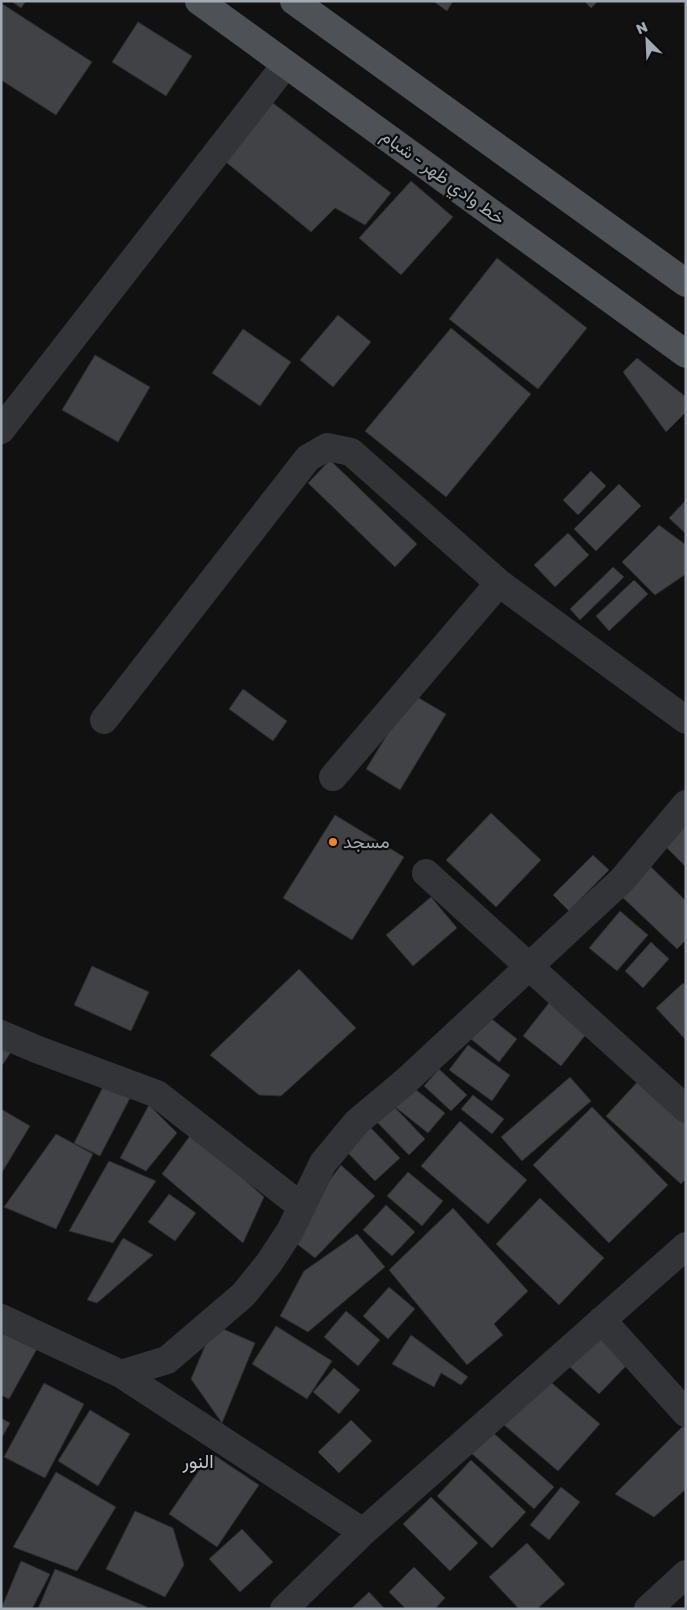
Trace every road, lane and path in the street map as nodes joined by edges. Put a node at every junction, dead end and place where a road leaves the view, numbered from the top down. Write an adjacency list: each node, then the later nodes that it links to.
1 (200, 1): 3 (main road, خط وادي ظهر - شبام)
2 (294, 1): 4 (main road)
3 (286, 64): 5 (main road, خط وادي ظهر - شبام); 6 (street)
4 (686, 282)
5 (686, 354)
6 (1, 430)
7 (499, 583): 8 (street); 9 (street); 10 (street)
8 (104, 720)
9 (686, 720)
10 (333, 777)
11 (686, 804): 13 (street)
12 (426, 873): 13 (street)
13 (529, 967): 15 (street); 16 (street)
14 (1, 1034): 16 (street)
15 (686, 1109)
16 (302, 1207): 20 (street)
17 (686, 1246): 19 (street)
18 (1, 1318): 20 (street)
19 (602, 1320): 21 (street); 22 (street)
20 (121, 1374): 22 (street)
21 (686, 1413)
22 (363, 1532): 24 (street)
23 (686, 1574): 25 (street)
24 (284, 1609)
25 (648, 1609)

